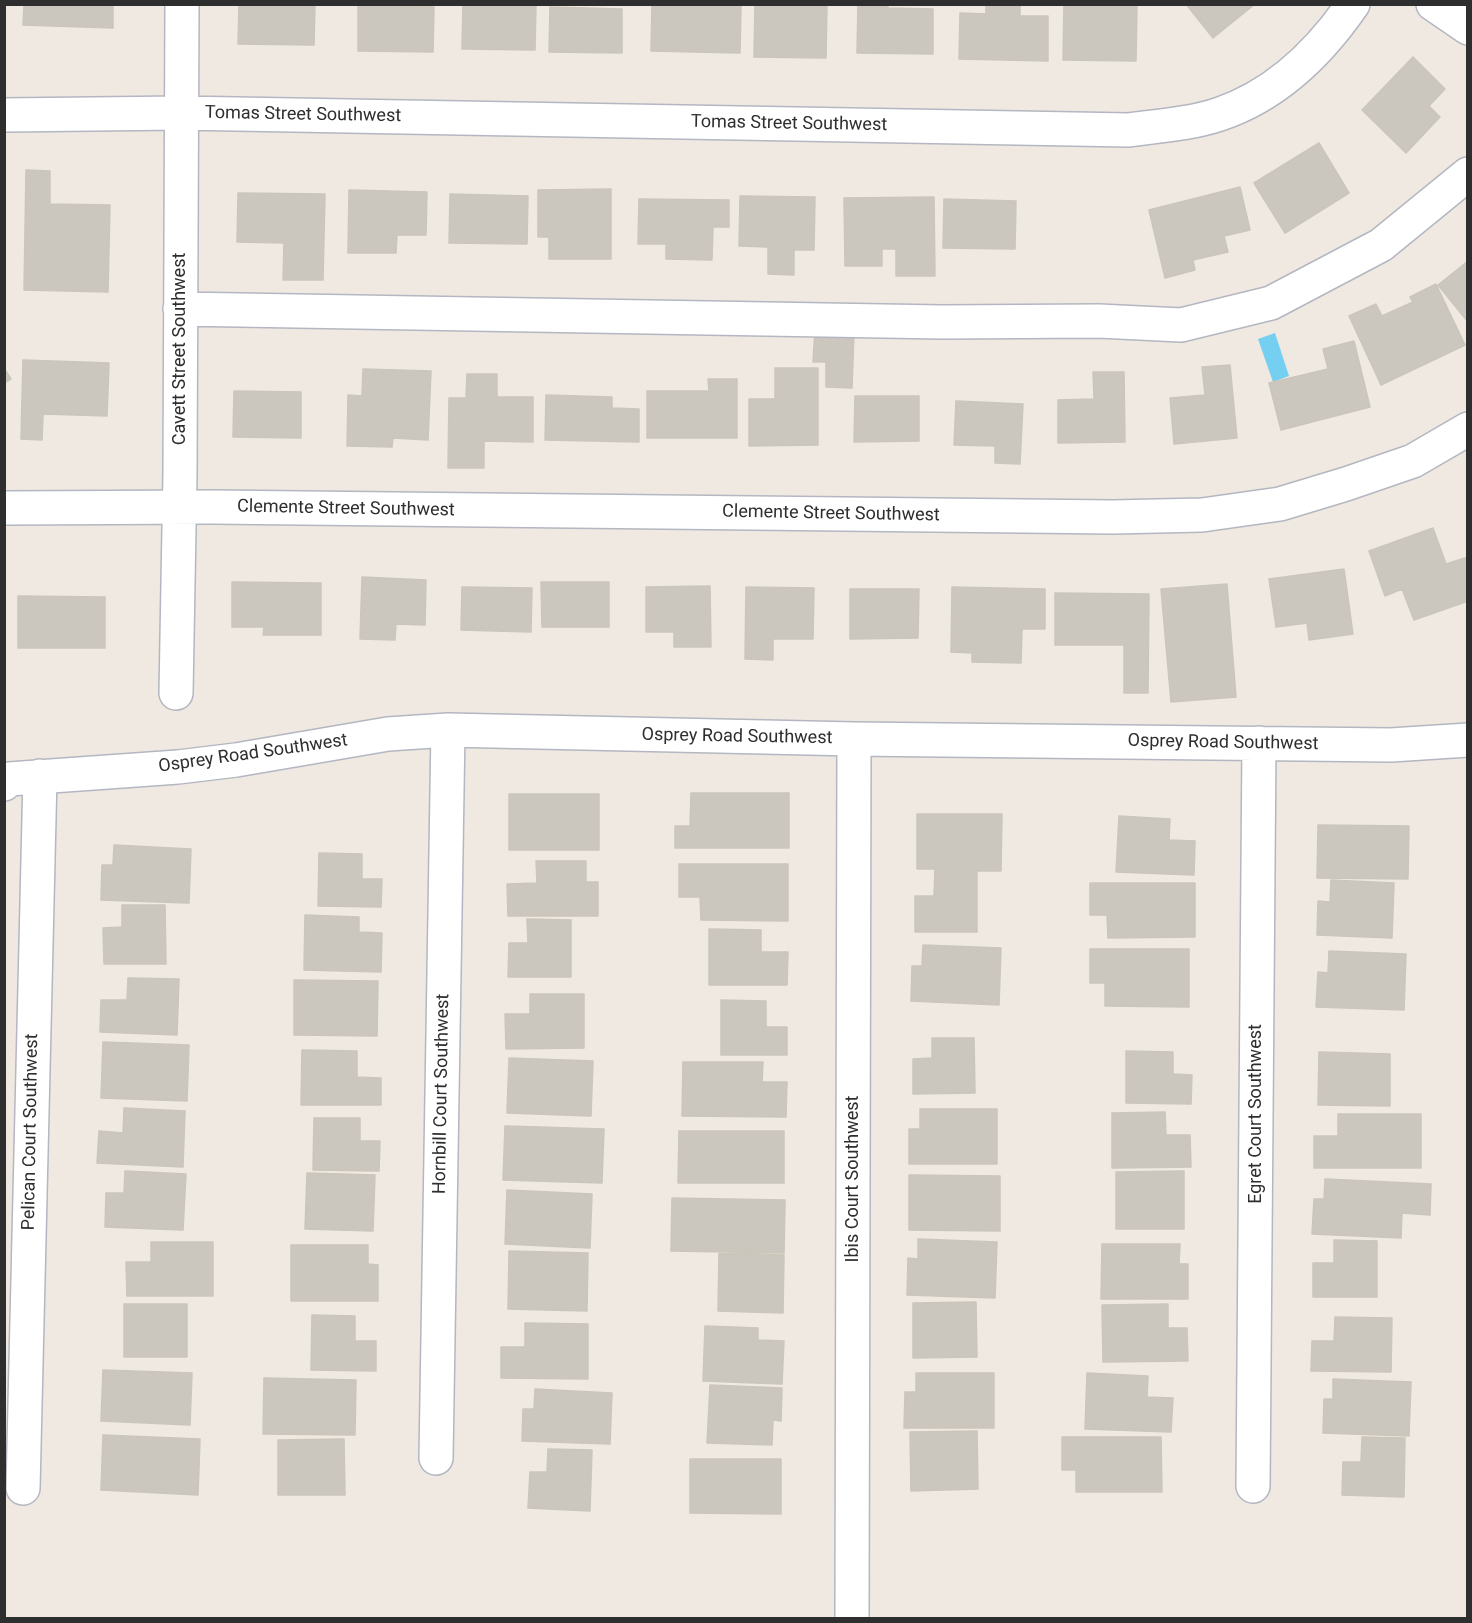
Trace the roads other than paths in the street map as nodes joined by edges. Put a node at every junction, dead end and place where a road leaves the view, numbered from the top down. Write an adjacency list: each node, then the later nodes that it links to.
1 (182, 4): 5 (street, Cavett Street Southwest)
2 (1353, 4): 5 (street, Tomas Street Southwest)
3 (1433, 4): 4 (street)
4 (1467, 28)
5 (181, 113): 6 (street, Tomas Street Southwest); 8 (street, Cavett Street Southwest)
6 (4, 115)
7 (1467, 174): 8 (street)
8 (180, 309): 10 (street, Cavett Street Southwest)
9 (1467, 429): 10 (street, Clemente Street Southwest)
10 (179, 507): 11 (street, Clemente Street Southwest); 12 (street, Cavett Street Southwest)
11 (4, 508)
12 (176, 693)
13 (448, 730): 14 (street, Osprey Road Southwest); 17 (street, Osprey Road Southwest); 18 (street, Hornbill Court Southwest)
14 (854, 739): 16 (street, Osprey Road Southwest); 21 (street, Ibis Court Southwest)
15 (1467, 740): 16 (street, Osprey Road Southwest)
16 (1259, 743): 19 (street, Egret Court Southwest)
17 (14, 778): 20 (street, Pelican Court Southwest)
18 (436, 1458)
19 (1253, 1486)
20 (23, 1488)
21 (852, 1618)

